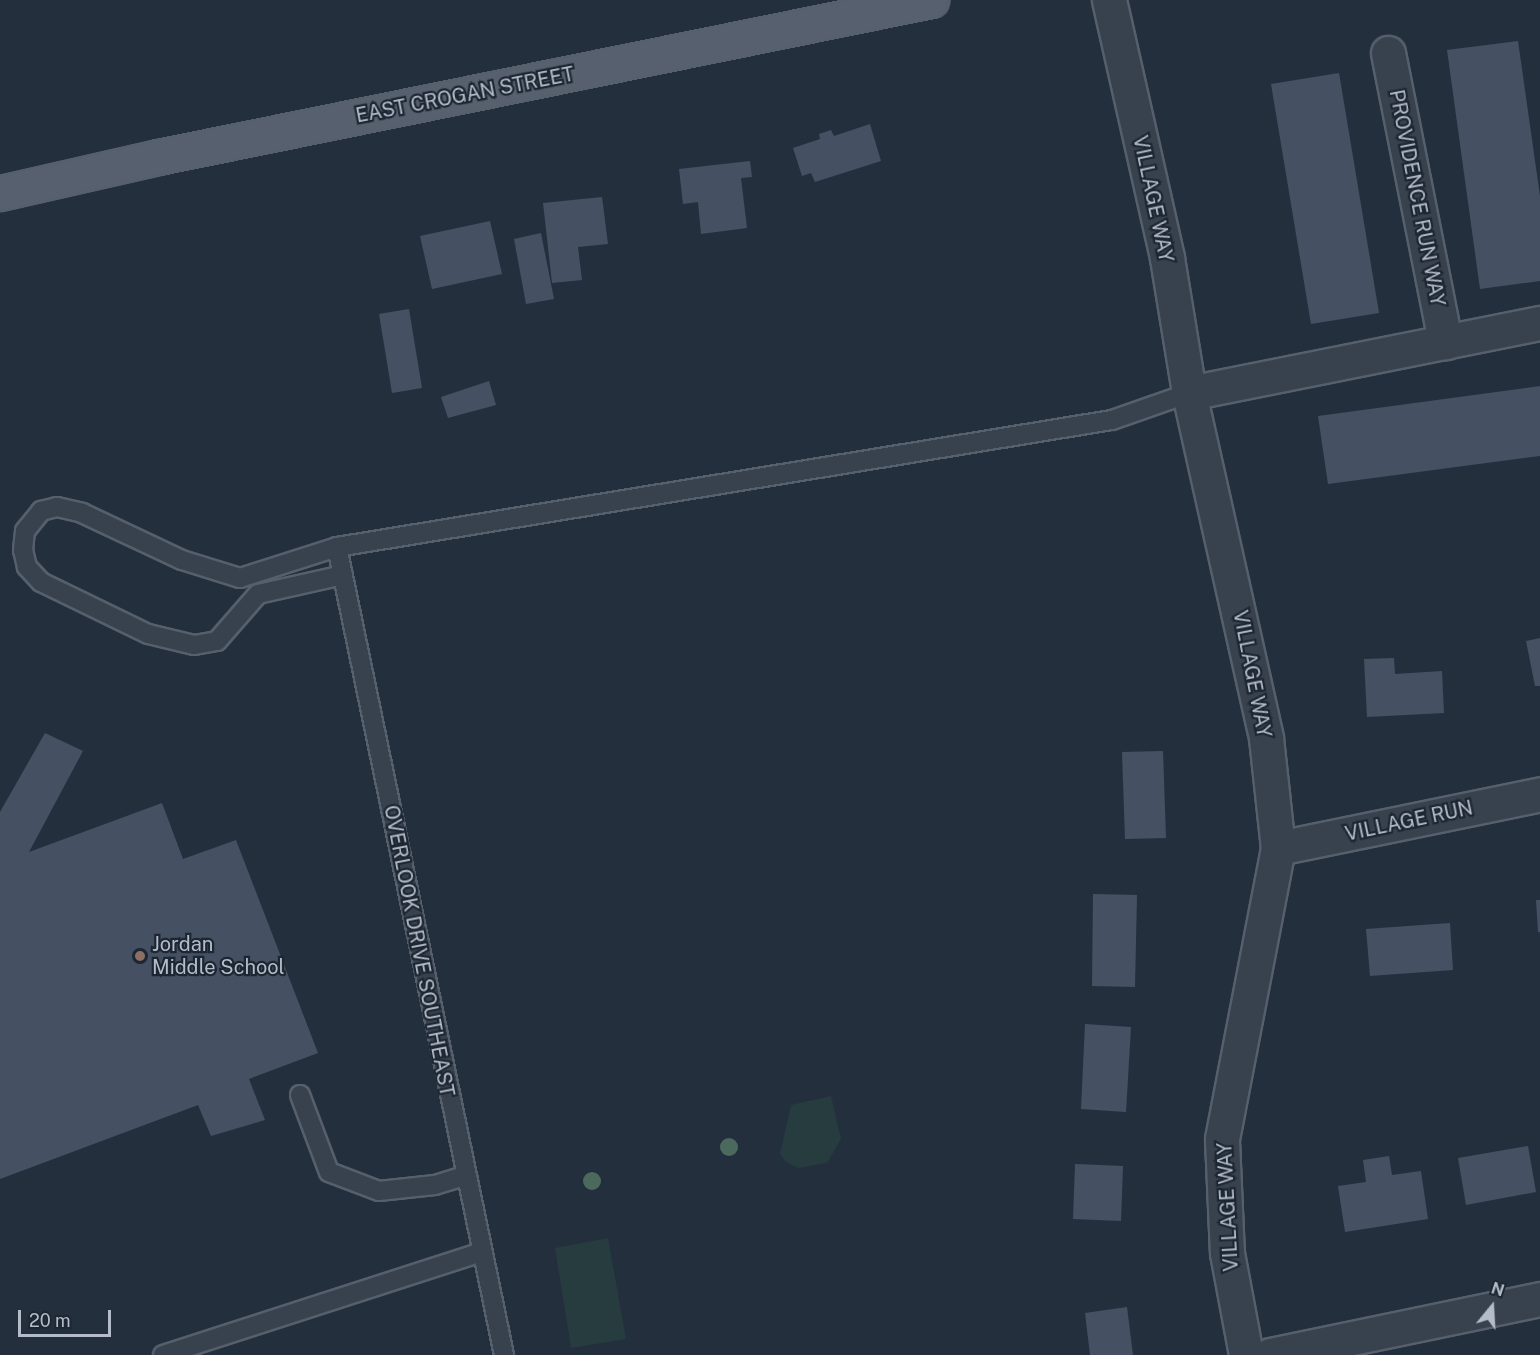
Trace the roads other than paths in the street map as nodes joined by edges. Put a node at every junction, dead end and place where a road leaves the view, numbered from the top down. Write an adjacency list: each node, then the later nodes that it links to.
1 (931, 0): 4 (main road, EAST CROGAN STREET)
2 (1109, 0): 7 (street, VILLAGE WAY)
3 (1388, 53): 6 (street, PROVIDENCE RUN WAY)
4 (0, 193)
5 (1540, 323): 6 (street)
6 (1445, 342): 7 (street)
7 (1189, 393): 8 (lane); 11 (street, VILLAGE WAY)
8 (338, 547): 9 (lane, OVERLOOK DRIVE SOUTHEAST); 9 (lane)
9 (343, 575): 13 (lane, OVERLOOK DRIVE SOUTHEAST)
10 (1540, 794): 11 (street, VILLAGE RUN)
11 (1278, 848): 18 (street, VILLAGE WAY)
12 (300, 1095): 13 (lane)
13 (465, 1176): 14 (lane, OVERLOOK DRIVE SOUTHEAST)
14 (482, 1252): 16 (lane); 17 (lane, OVERLOOK DRIVE SOUTHEAST)
15 (1540, 1299): 19 (street)
16 (163, 1355)
17 (504, 1355)
18 (1246, 1355)
19 (1270, 1355)

